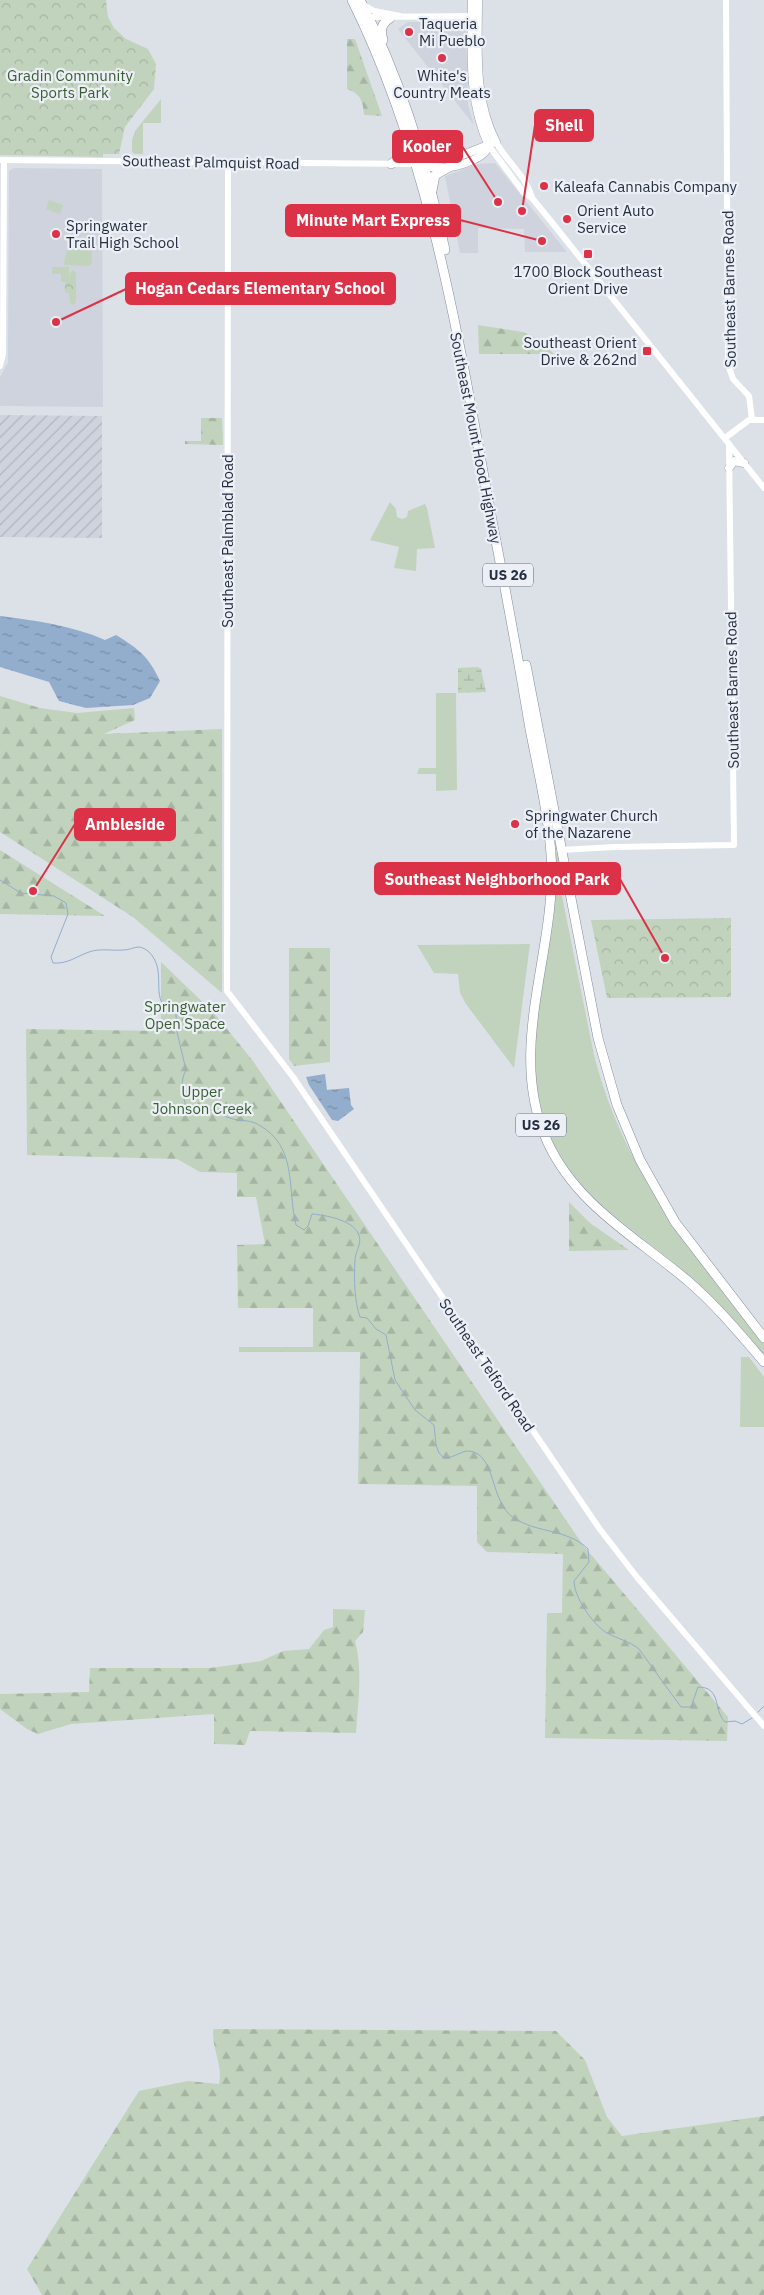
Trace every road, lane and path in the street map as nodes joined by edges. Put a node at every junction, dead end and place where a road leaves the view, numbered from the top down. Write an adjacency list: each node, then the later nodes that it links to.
1 (472, 0): 6 (main road)
2 (478, 0): 6 (main road)
3 (726, 0): 19 (street, Southeast Barnes Road)
4 (357, 1): 5 (street); 7 (highway, Southeast Mount Hood Highway); 10 (highway, Southeast Mount Hood Highway / US 26)
5 (400, 16): 6 (street); 8 (street)
6 (475, 16): 11 (main road)
7 (368, 17): 8 (street); 9 (highway, Southeast Mount Hood Highway / US 26)
8 (390, 18): 9 (highway)
9 (394, 78): 15 (highway, Southeast Mount Hood Highway / US 26)
10 (397, 109): 14 (highway); 15 (highway, Southeast Mount Hood Highway / US 26)
11 (493, 144): 15 (main road, Southeast Palmquist Road); 16 (main road, Southeast Palmquist Road); 21 (street)
12 (2, 160): 13 (street, Southeast Palmquist Road); 18 (street)
13 (228, 163): 14 (street, Southeast Palmquist Road); 27 (street, Southeast Palmblad Road)
14 (391, 164): 15 (street, Southeast Palmquist Road)
15 (419, 164): 16 (main road, Southeast Palmquist Road); 17 (highway, Southeast Mount Hood Highway / US 26); 25 (highway, Southeast Mount Hood Highway / US 26)
16 (451, 166): 17 (highway)
17 (432, 196): 26 (highway, Southeast Mount Hood Highway / US 26)
18 (0, 366)
19 (752, 420): 20 (street); 21 (street)
20 (764, 420)
21 (727, 441): 22 (street); 23 (street, Southeast Barnes Road)
22 (744, 463): 23 (main road); 24 (street)
23 (728, 468): 26 (street, Southeast Barnes Road)
24 (764, 488)
25 (543, 798): 26 (highway); 29 (highway, Southeast Mount Hood Highway / US 26)
26 (561, 850): 28 (highway, Southeast Mount Hood Highway / US 26)
27 (227, 992): 30 (street, Southeast Telford Road)
28 (764, 1338)
29 (764, 1362)
30 (764, 1726)

